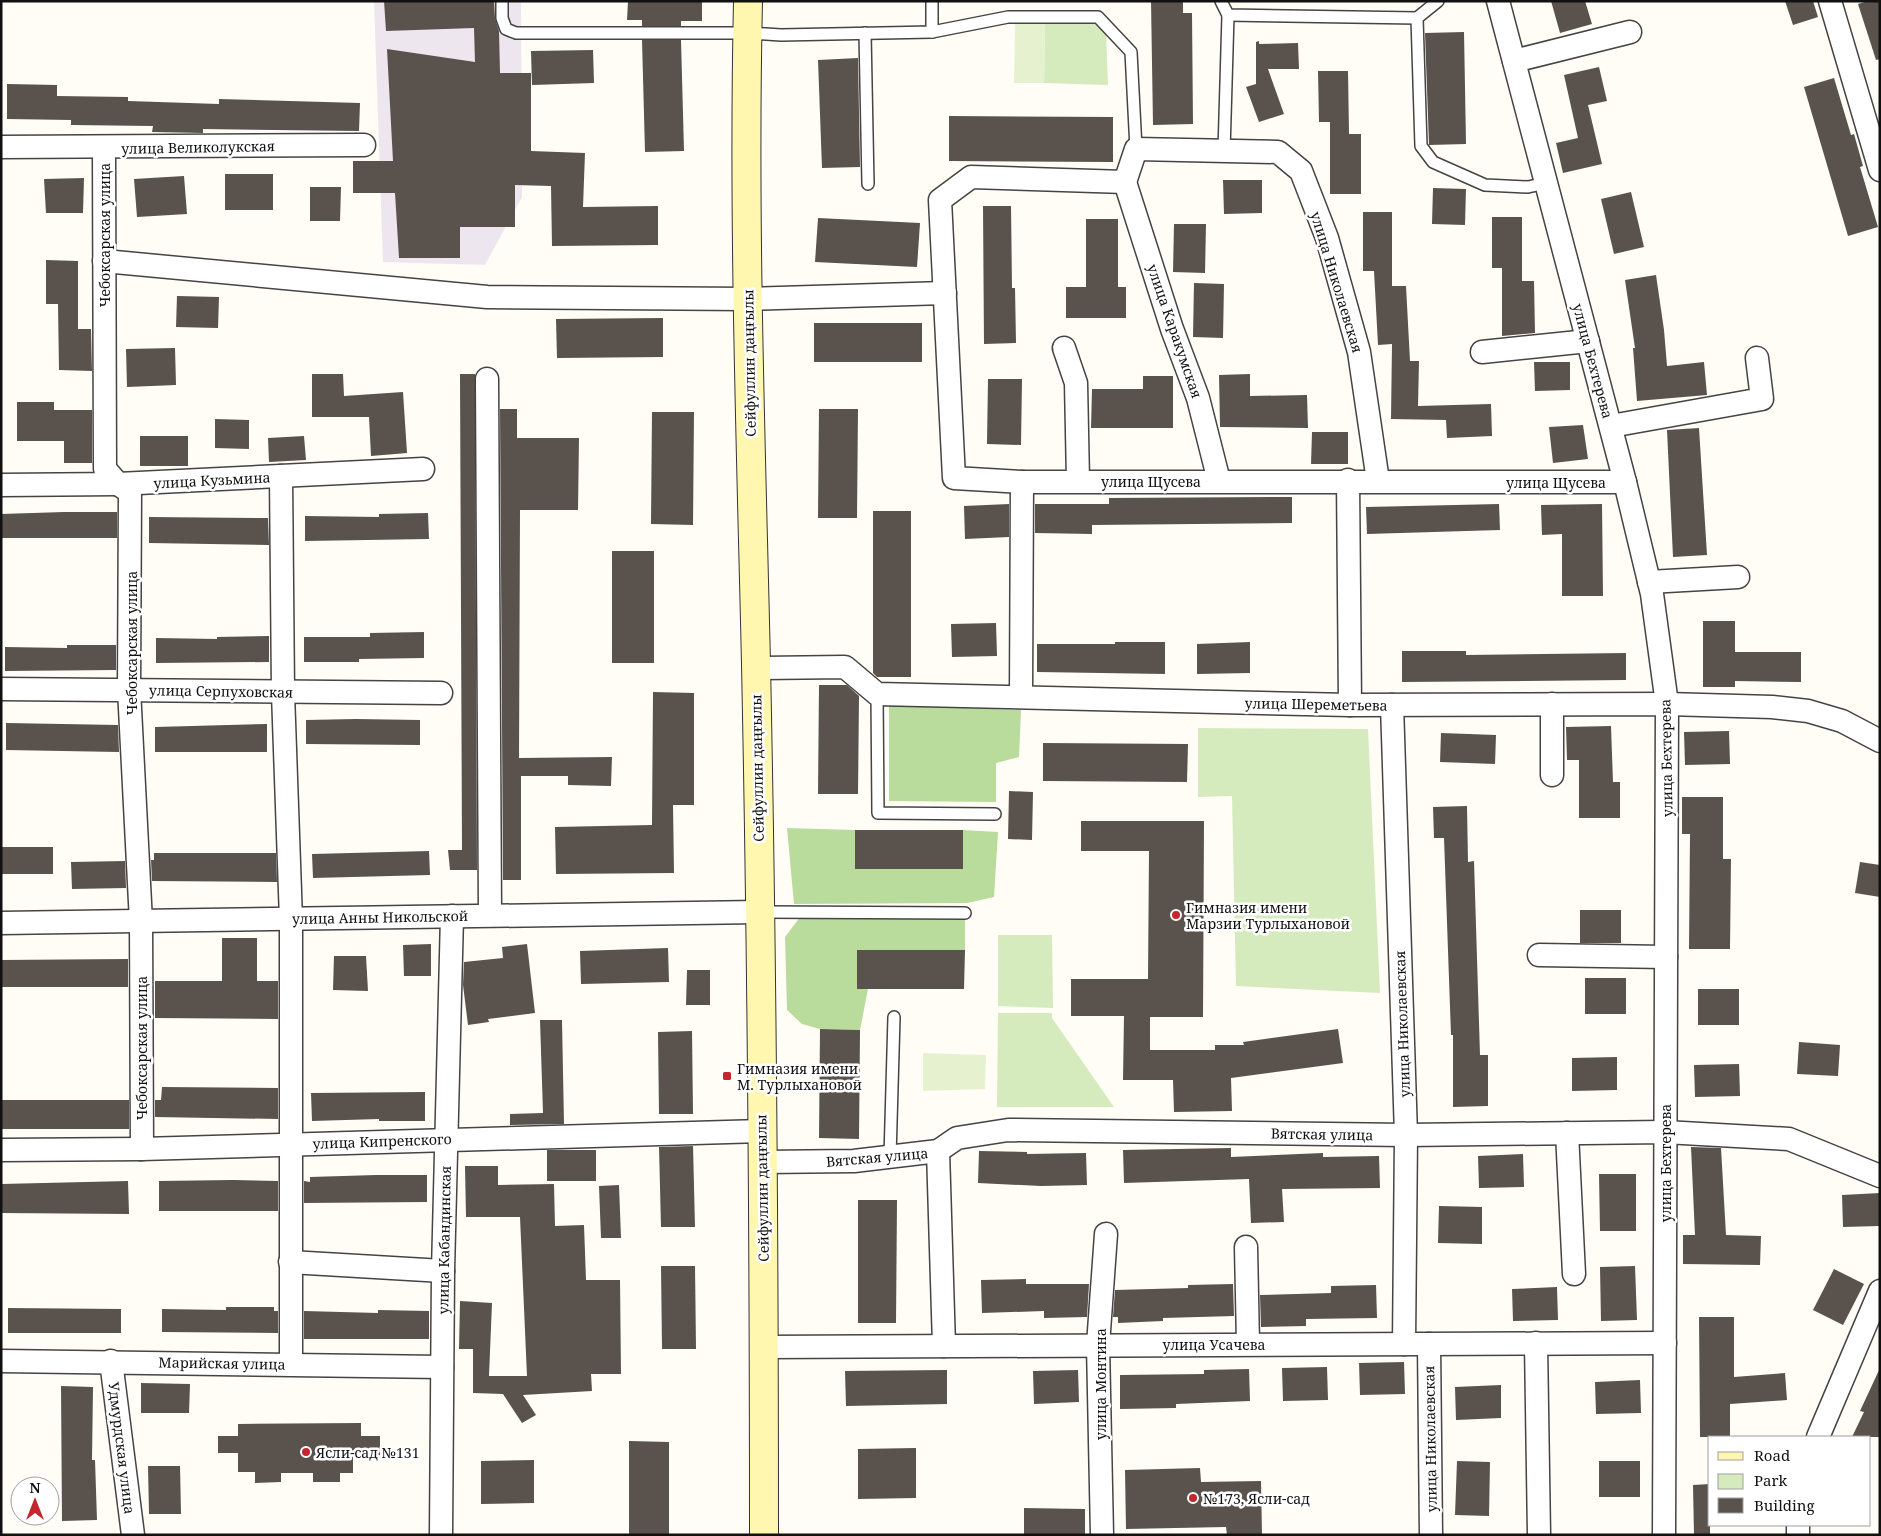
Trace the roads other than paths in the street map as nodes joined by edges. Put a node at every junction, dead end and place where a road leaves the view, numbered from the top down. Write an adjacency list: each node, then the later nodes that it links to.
1 (502, 1): 12 (lane)
2 (748, 1): 12 (main road, Сейфуллин даңғылы)
3 (932, 1): 10 (lane)
4 (1221, 1): 8 (lane)
5 (1438, 1): 9 (lane)
6 (1498, 1): 14 (street, улица Бехтерева)
7 (1830, 1): 20 (street)
8 (1228, 15): 9 (lane); 19 (lane)
9 (1416, 18): 22 (lane)
10 (932, 32): 13 (lane); 18 (lane)
11 (1630, 32): 14 (street)
12 (748, 33): 13 (lane); 26 (main road, Сейфуллин даңғылы)
13 (865, 33): 23 (lane)
14 (1514, 60): 22 (street, улица Бехтерева)
15 (364, 145): 17 (street, улица Великолукская)
16 (1, 148): 17 (street, улица Великолукская)
17 (104, 148): 24 (street, Чебоксарская улица)
18 (1136, 149): 19 (street, улица Николаевская); 21 (street)
19 (1224, 151): 38 (street, улица Николаевская)
20 (1880, 170)
21 (1125, 182): 25 (street, улица Щусева); 37 (street, улица Каракумская)
22 (1546, 183): 27 (street, улица Бехтерева)
23 (868, 184)
24 (104, 261): 26 (street); 41 (street, Чебоксарская улица)
25 (945, 293): 26 (street); 39 (street, улица Щусева)
26 (747, 299): 45 (main road, Сейфуллин даңғылы)
27 (1588, 341): 29 (street); 32 (street, улица Бехтерева)
28 (1064, 348): 36 (street)
29 (1482, 352)
30 (1757, 358): 32 (street)
31 (487, 379): 61 (street)
32 (1611, 426): 40 (street, улица Бехтерева)
33 (423, 469): 34 (street, улица Кузьмина)
34 (281, 476): 41 (street, улица Кузьмина); 48 (street)
35 (1348, 480): 37 (street, улица Щусева); 38 (street, улица Щусева); 54 (street)
36 (1078, 481): 37 (street, улица Щусева); 39 (street, улица Щусева)
37 (1218, 481)
38 (1378, 481): 40 (street, улица Щусева)
39 (1022, 482): 51 (street)
40 (1625, 482): 44 (street, улица Бехтерева)
41 (118, 484): 42 (street, улица Кузьмина); 46 (street, Чебоксарская улица)
42 (1, 485)
43 (1738, 577): 44 (street)
44 (1650, 582): 53 (street, улица Бехтерева)
45 (756, 668): 50 (street); 59 (main road, Сейфуллин даңғылы)
46 (130, 689): 47 (street, улица Серпуховская); 48 (street, улица Серпуховская); 64 (street, Чебоксарская улица)
47 (1, 690)
48 (282, 693): 49 (street, улица Серпуховская); 63 (street)
49 (441, 693)
50 (877, 694): 51 (street, улица Шереметьева); 58 (lane)
51 (1020, 696): 54 (street, улица Шереметьева)
52 (1552, 704): 53 (street, улица Шереметьева); 55 (street, улица Шереметьева); 57 (street)
53 (1667, 704): 56 (street, улица Шереметьева); 67 (street, улица Бехтерева)
54 (1350, 705): 55 (street, улица Шереметьева)
55 (1392, 705): 72 (street, улица Николаевская)
56 (1880, 741)
57 (1552, 775)
58 (995, 814)
59 (758, 912): 60 (lane); 61 (street, улица Анны Никольской); 69 (main road, Сейфуллин даңғылы)
60 (965, 913)
61 (490, 914): 62 (street, улица Анны Никольской)
62 (452, 916): 63 (street, улица Анны Никольской); 73 (street, улица Кабандинская)
63 (291, 920): 64 (street, улица Анны Никольской); 74 (street)
64 (141, 922): 65 (street, улица Анны Никольской); 75 (street, Чебоксарская улица)
65 (1, 923)
66 (1539, 955): 67 (street)
67 (1666, 957): 70 (street, улица Бехтерева)
68 (894, 1017): 78 (lane)
69 (762, 1131): 73 (street, улица Кипренского); 79 (main road, Сейфуллин даңғылы)
70 (1665, 1132): 71 (street, Вятская улица); 80 (street, Вятская улица); 87 (street, улица Бехтерева)
71 (1567, 1133): 72 (street, Вятская улица); 85 (street)
72 (1406, 1135): 77 (street, Вятская улица); 89 (street, улица Николаевская)
73 (446, 1139): 74 (street, улица Кипренского); 84 (street, улица Кабандинская)
74 (290, 1143): 75 (street, улица Кипренского); 83 (street)
75 (142, 1149): 76 (street, улица Кипренского)
76 (1, 1150)
77 (938, 1151): 78 (street, Вятская улица); 94 (street)
78 (890, 1157): 79 (street, Вятская улица)
79 (763, 1162): 93 (main road, Сейфуллин даңғылы)
80 (1880, 1176)
81 (1106, 1234): 92 (street, улица Монтина)
82 (1246, 1247): 88 (street)
83 (290, 1262): 84 (street); 97 (street)
84 (443, 1270): 98 (street, улица Кабандинская)
85 (1574, 1274)
86 (1880, 1291): 99 (street)
87 (1665, 1343): 91 (street, улица Усачева); 106 (street, улица Бехтерева)
88 (1248, 1344): 89 (street, улица Усачева); 92 (street, улица Усачева)
89 (1404, 1344): 90 (street, улица Усачева)
90 (1429, 1344): 91 (street, улица Усачева); 104 (street, улица Николаевская)
91 (1536, 1344): 105 (street)
92 (1098, 1345): 94 (street, улица Усачева); 103 (street, улица Монтина)
93 (764, 1346): 94 (street, улица Усачева); 102 (main road, Сейфуллин даңғылы)
94 (944, 1346)
95 (1, 1361): 96 (street, Марийская улица)
96 (111, 1361): 97 (street, Марийская улица); 100 (street, Удмурдская улица)
97 (291, 1364): 98 (street, Марийская улица)
98 (442, 1367): 101 (street, улица Кабандинская)
99 (1818, 1436)
100 (133, 1535)
101 (440, 1535)
102 (764, 1535)
103 (1102, 1535)
104 (1431, 1535)
105 (1539, 1535)
106 (1664, 1535)

